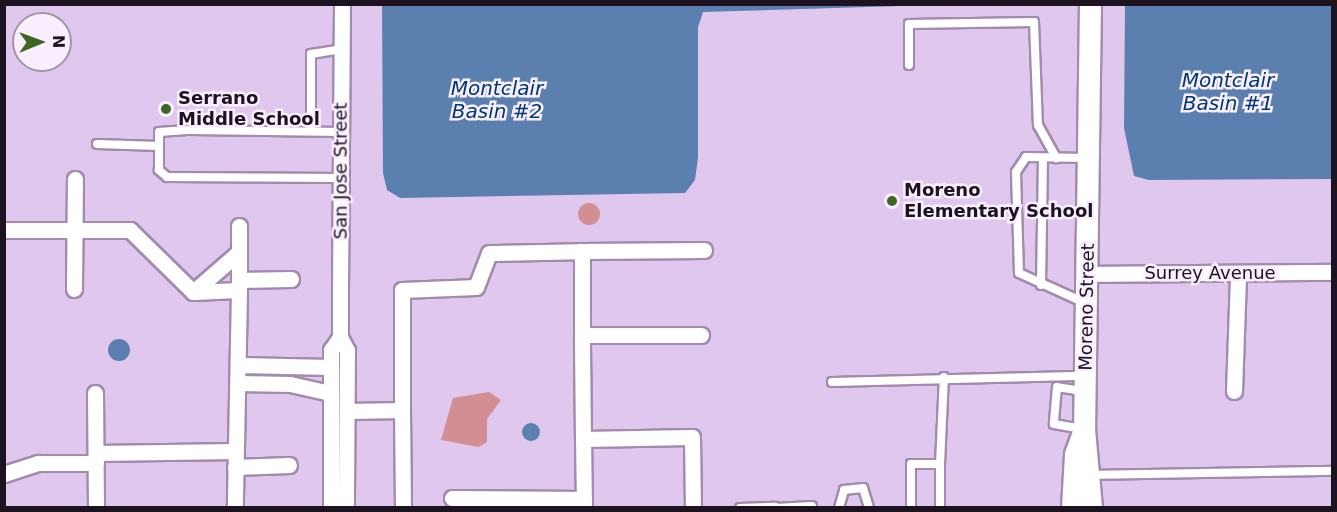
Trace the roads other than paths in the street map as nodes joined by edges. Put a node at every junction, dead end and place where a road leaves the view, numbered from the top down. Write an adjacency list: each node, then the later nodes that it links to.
1 (342, 4): 3 (street, San Jose Street)
2 (1090, 4): 11 (street, Moreno Street)
3 (342, 49): 5 (lane); 6 (street, San Jose Street)
4 (909, 65): 10 (lane)
5 (311, 130): 6 (lane); 8 (lane)
6 (341, 132): 12 (street, San Jose Street)
7 (97, 144): 8 (lane)
8 (159, 146): 12 (lane)
9 (1043, 158): 10 (lane); 25 (lane); 25 (lane)
10 (1056, 158): 11 (lane)
11 (1088, 158): 21 (street, Moreno Street)
12 (340, 178): 31 (street, San Jose Street)
13 (75, 179): 16 (street)
14 (240, 226): 19 (street)
15 (4, 230): 16 (street)
16 (74, 231): 26 (street); 27 (street)
17 (582, 250): 18 (street); 29 (street); 41 (street)
18 (704, 250)
19 (239, 252): 24 (street); 27 (street)
20 (1332, 272): 22 (street, Surrey Avenue)
21 (1087, 274): 22 (street, Surrey Avenue); 28 (street, Moreno Street)
22 (1238, 274): 38 (street)
23 (291, 279): 24 (street)
24 (239, 285): 27 (street); 32 (street)
25 (1041, 285): 28 (lane)
26 (74, 289)
27 (193, 292)
28 (1087, 304): 37 (street, Moreno Street)
29 (582, 335): 30 (street); 44 (street)
30 (701, 335)
31 (340, 338): 33 (street, San Jose Street); 42 (street, San Jose Street)
32 (240, 365): 33 (street); 36 (street)
33 (331, 367): 40 (street, San Jose Street)
34 (944, 377): 35 (lane); 37 (lane); 47 (lane)
35 (832, 382)
36 (239, 384): 40 (street); 46 (street)
37 (1086, 384): 43 (street, Moreno Street); 43 (lane)
38 (1234, 391)
39 (95, 393): 45 (street)
40 (330, 393): 56 (street, San Jose Street)
41 (402, 410): 42 (street); 58 (street)
42 (347, 411): 57 (street, San Jose Street)
43 (1084, 429): 51 (street, Moreno Street); 67 (street, Moreno Street)
44 (583, 439): 53 (street); 59 (street)
45 (96, 458): 46 (street); 50 (street); 54 (street)
46 (235, 459): 48 (street); 55 (street)
47 (940, 464): 65 (lane); 66 (lane)
48 (289, 465)
49 (1332, 471): 51 (lane)
50 (4, 474)
51 (1091, 475): 68 (street, Moreno Street)
52 (452, 498): 53 (street)
53 (584, 503)
54 (96, 507)
55 (235, 507)
56 (331, 507)
57 (346, 507)
58 (403, 507)
59 (693, 507)
60 (740, 507): 61 (lane)
61 (775, 507): 62 (lane)
62 (812, 507)
63 (839, 507): 64 (lane)
64 (869, 507)
65 (911, 507)
66 (940, 507)
67 (1072, 507)
68 (1091, 507)

